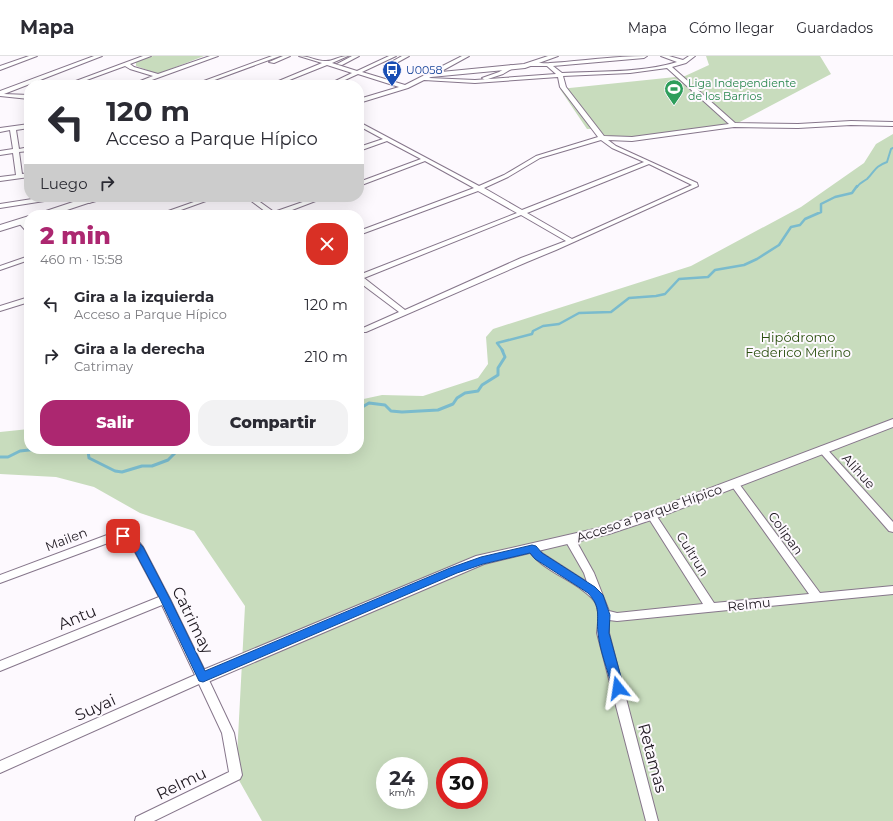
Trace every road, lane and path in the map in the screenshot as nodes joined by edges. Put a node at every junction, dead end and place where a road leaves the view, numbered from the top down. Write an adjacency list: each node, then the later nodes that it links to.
1 (18, 56): 19 (street)
2 (34, 56): 28 (street)
3 (83, 56): 46 (street)
4 (99, 56): 35 (street)
5 (148, 56): 21 (street)
6 (215, 56): 31 (street)
7 (277, 56): 38 (street)
8 (287, 56): 39 (street)
9 (302, 56): 22 (street)
10 (345, 56): 22 (street)
11 (356, 56): 25 (street)
12 (393, 56): 29 (street)
13 (406, 56): 32 (street)
14 (466, 56): 33 (street)
15 (555, 56): 23 (street)
16 (644, 56): 24 (street)
17 (664, 56): 20 (street)
18 (692, 56): 20 (street)
19 (0, 62)
20 (683, 62): 26 (street)
21 (126, 64): 31 (street); 36 (street)
22 (328, 64): 25 (street); 40 (street)
23 (531, 64): 24 (street); 27 (street)
24 (548, 65): 30 (street)
25 (336, 66): 29 (street); 41 (street)
26 (668, 66): 30 (street); 55 (street)
27 (511, 67): 33 (street); 44 (street)
28 (0, 68)
29 (358, 73): 32 (street); 42 (street)
30 (560, 74): 44 (street); 61 (street)
31 (158, 76): 37 (street)
32 (367, 76): 43 (street); 47 (street)
33 (431, 76): 34 (street)
34 (424, 79): 44 (street); 47 (street)
35 (36, 80)
36 (82, 80)
37 (147, 80)
38 (210, 80)
39 (222, 80)
40 (285, 80)
41 (299, 80)
42 (342, 80)
43 (356, 80)
44 (482, 82)
45 (24, 85): 48 (street)
46 (0, 86)
47 (406, 87): 52 (street)
48 (0, 94): 50 (street)
49 (24, 95): 50 (street)
50 (21, 96): 51 (street)
51 (24, 96)
52 (364, 100)
53 (24, 123): 56 (street)
54 (893, 124): 55 (street)
55 (734, 125): 61 (street)
56 (0, 126)
57 (24, 127): 59 (street)
58 (364, 127): 62 (street)
59 (13, 129): 60 (street); 65 (street)
60 (0, 130)
61 (602, 138): 68 (street); 73 (street)
62 (388, 139): 63 (street); 67 (street)
63 (364, 147)
64 (24, 150): 65 (street)
65 (16, 151): 66 (street); 69 (street)
66 (0, 153)
67 (426, 159): 72 (street); 73 (street)
68 (649, 162): 84 (street); 88 (street)
69 (19, 176): 70 (street); 71 (street)
70 (24, 176)
71 (0, 179)
72 (364, 182)
73 (479, 188): 84 (street); 87 (street)
74 (25, 202): 79 (street)
75 (82, 202): 80 (street)
76 (199, 202): 81 (street)
77 (256, 202): 82 (street)
78 (309, 202): 83 (street)
79 (0, 206)
80 (58, 210)
81 (175, 210)
82 (267, 210)
83 (288, 210)
84 (523, 213): 88 (street); 91 (street)
85 (24, 221): 86 (street)
86 (0, 228)
87 (364, 231)
88 (571, 241): 95 (street)
89 (24, 260): 90 (street)
90 (0, 268)
91 (364, 276)
92 (364, 282): 95 (street)
93 (24, 301): 94 (street)
94 (0, 310)
95 (405, 313): 96 (street)
96 (366, 330)
97 (893, 423): 98 (street, Acceso a Parque Hípico)
98 (822, 449): 99 (street, Acceso a Parque Hípico); 101 (street, Alihue)
99 (734, 483): 100 (street, Acceso a Parque Hípico); 108 (street, Colipan)
100 (652, 514): 102 (street, Acceso a Parque Hípico); 110 (street, Cultrun)
101 (893, 528)
102 (570, 540): 103 (street, Acceso a Parque Hípico); 107 (street, Retamas)
103 (532, 548): 107 (street); 113 (street, Acceso a Parque Hípico)
104 (139, 550): 105 (street, Mailen); 109 (street, Catrimay)
105 (0, 579)
106 (893, 590): 108 (street, Relmu)
107 (596, 595): 111 (street, Retamas)
108 (818, 598): 110 (street, Relmu)
109 (165, 599): 112 (street, Antu); 113 (street, Catrimay)
110 (711, 608): 111 (street, Relmu)
111 (604, 615): 117 (street, Retamas)
112 (0, 666)
113 (203, 677): 114 (street, Suyai); 115 (street, Catrimay)
114 (0, 766)
115 (236, 774): 116 (street, Relmu)
116 (141, 821)
117 (652, 821)

